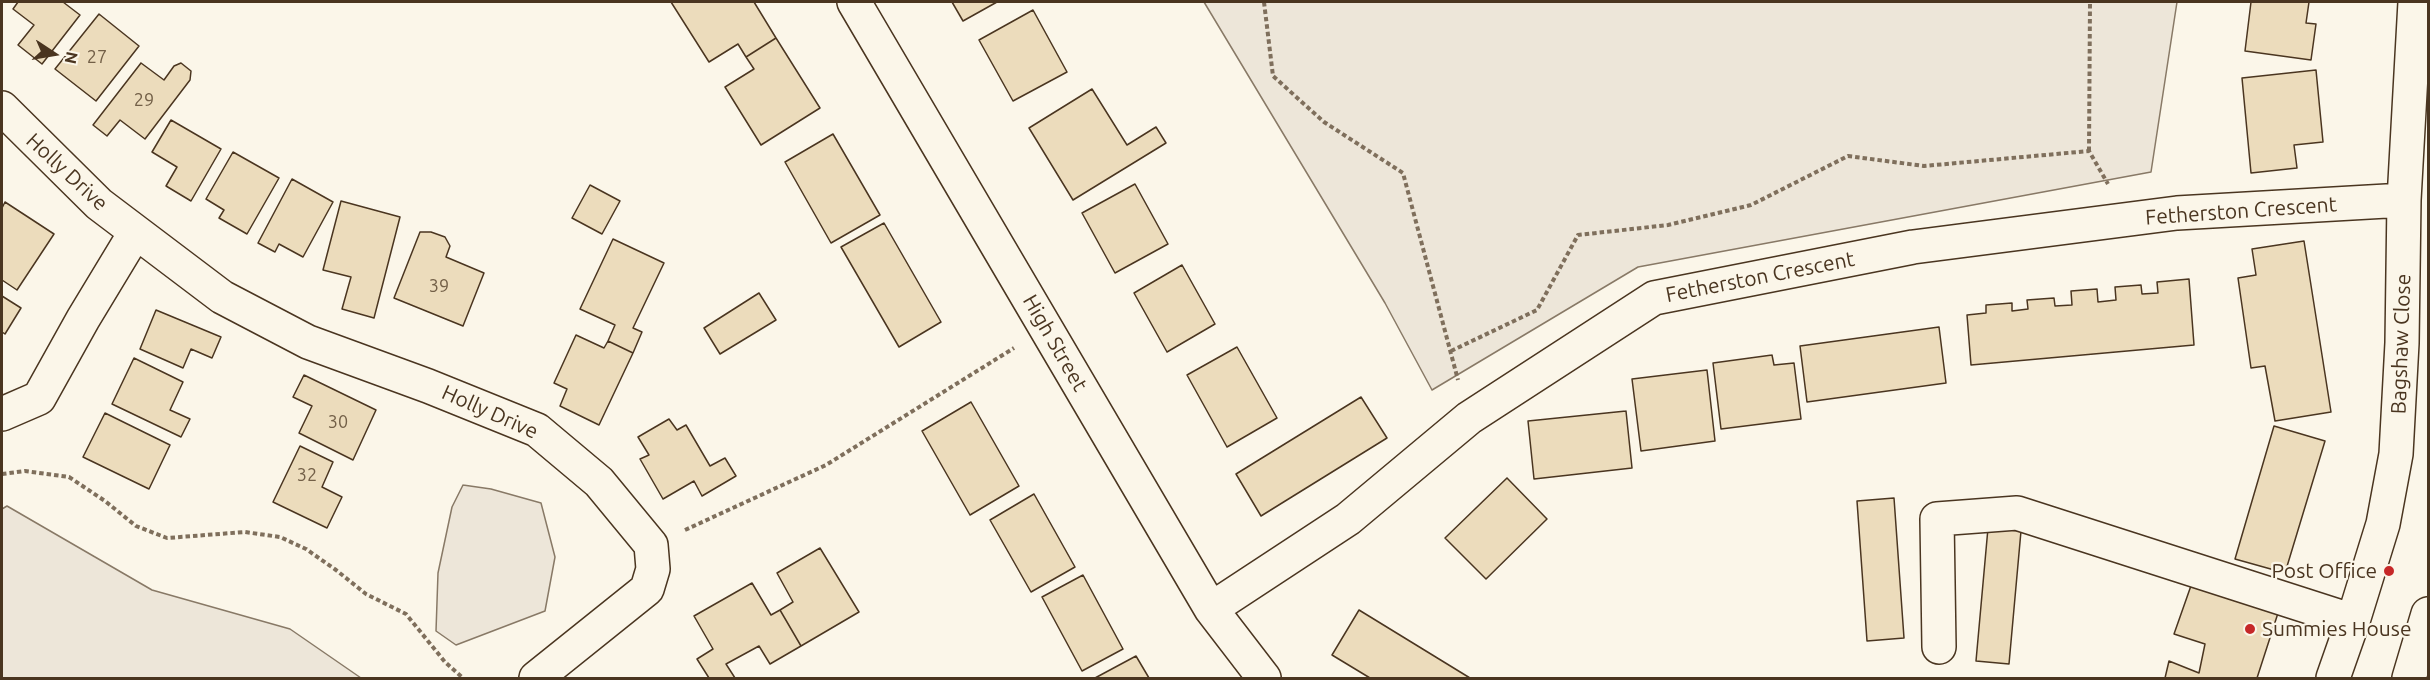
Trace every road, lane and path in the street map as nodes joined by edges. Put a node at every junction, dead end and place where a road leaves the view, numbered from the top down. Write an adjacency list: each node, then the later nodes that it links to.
1 (854, 2): 10 (main road, High Street)
2 (1264, 2): 11 (path)
3 (2090, 2): 6 (path)
4 (2415, 2): 7 (main road, Bagshaw Close)
5 (2, 108): 9 (main road, Holly Drive)
6 (2089, 151): 8 (path); 11 (path)
7 (2404, 200): 8 (main road, Fetherston Crescent); 18 (main road, Bagshaw Close)
8 (2129, 219): 13 (main road, Fetherston Crescent)
9 (135, 233): 12 (main road); 15 (main road, Holly Drive)
10 (1046, 328): 15 (path); 16 (main road, High Street)
11 (1451, 351): 13 (path)
12 (2, 414)
13 (1469, 418): 16 (main road, Fetherston Crescent)
14 (2, 474): 20 (path)
15 (651, 545): 21 (main road)
16 (1211, 609): 22 (main road, High Street)
17 (2428, 614): 24 (main road)
18 (2353, 621): 19 (main road); 23 (main road, Bagshaw Close)
19 (1939, 647)
20 (464, 678)
21 (536, 678)
22 (1264, 678)
23 (2332, 678)
24 (2409, 678)

